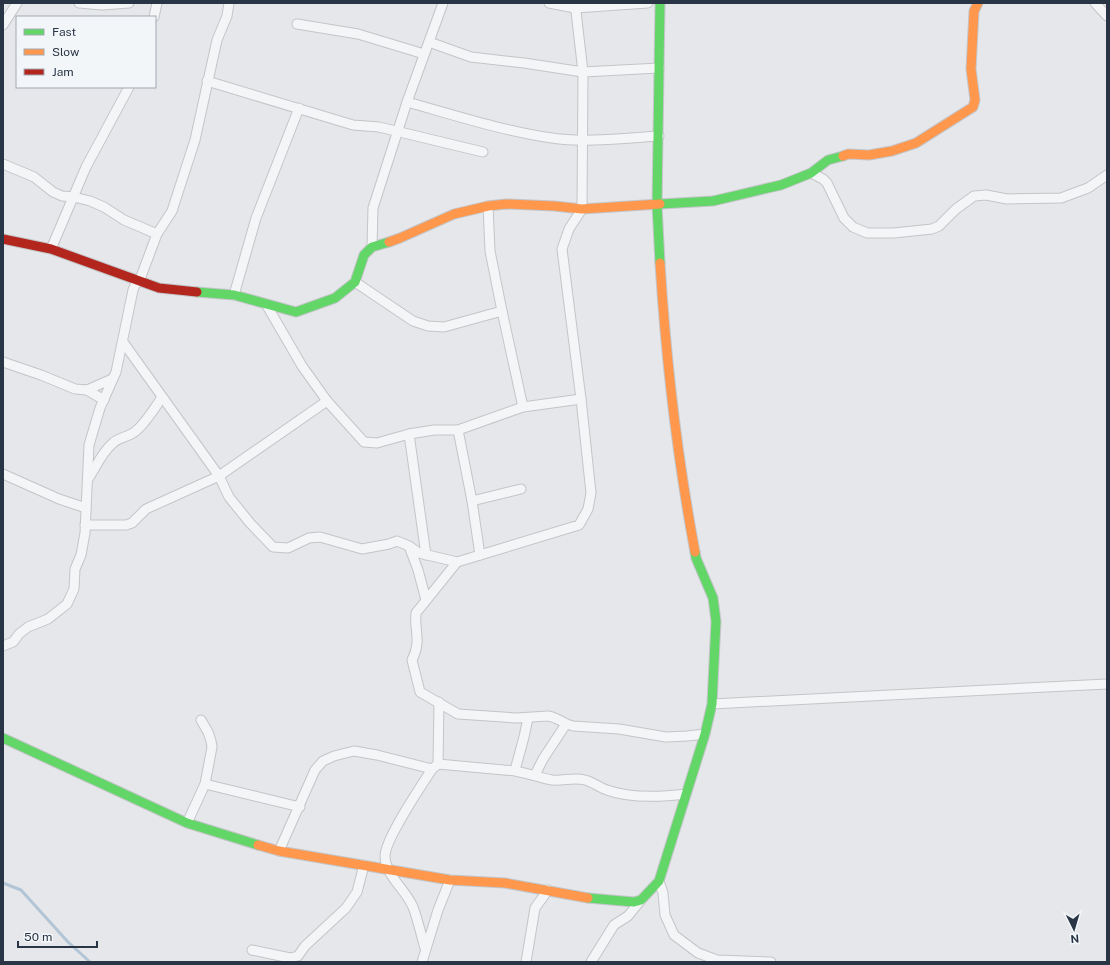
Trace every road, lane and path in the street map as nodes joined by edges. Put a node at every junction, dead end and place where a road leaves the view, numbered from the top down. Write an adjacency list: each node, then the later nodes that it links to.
1 (17, 3): 16 (street)
2 (79, 3): 3 (street)
3 (129, 3)
4 (157, 3): 13 (street)
5 (229, 3): 21 (street)
6 (443, 3): 17 (street)
7 (549, 3): 12 (street)
8 (648, 3): 12 (street)
9 (660, 3): 19 (street)
10 (978, 3): 30 (street)
11 (1095, 3): 14 (street)
12 (575, 6): 20 (street)
13 (154, 16)
14 (1107, 16)
15 (297, 24): 18 (street)
16 (3, 25)
17 (429, 42): 18 (street); 20 (street)
18 (424, 54): 23 (street)
19 (659, 68): 20 (street); 26 (street)
20 (583, 72): 27 (street)
21 (207, 80): 24 (street); 36 (street)
22 (128, 88): 32 (street)
23 (407, 102): 25 (street); 27 (street)
24 (299, 108): 25 (street); 42 (street)
25 (396, 132): 28 (street); 38 (street)
26 (659, 136): 27 (street); 33 (street)
27 (582, 140): 35 (street)
28 (483, 152)
29 (3, 164): 32 (street)
30 (811, 172): 31 (street); 33 (street)
31 (1107, 175)
32 (74, 197): 36 (street); 39 (street)
33 (657, 205): 35 (street); 73 (street)
34 (488, 206): 35 (street); 38 (street); 44 (street)
35 (582, 209): 50 (street)
36 (157, 234): 40 (street)
37 (3, 239): 39 (street)
38 (372, 247): 41 (street)
39 (51, 249): 40 (street)
40 (139, 282): 42 (street); 45 (street)
41 (355, 282): 43 (street); 44 (street)
42 (234, 295): 43 (street)
43 (266, 304): 52 (street)
44 (502, 311): 53 (street)
45 (123, 342): 47 (street); 49 (street)
46 (3, 362): 48 (street)
47 (112, 379): 48 (street); 51 (street)
48 (87, 390): 51 (street)
49 (162, 397): 56 (street); 59 (street)
50 (581, 399): 53 (street); 67 (street)
51 (104, 400): 57 (street)
52 (327, 401): 55 (street); 59 (street)
53 (523, 407): 54 (street)
54 (458, 430): 55 (street); 62 (street)
55 (408, 434): 66 (street)
56 (106, 450): 57 (street); 60 (street)
57 (89, 451): 60 (street)
58 (3, 474): 63 (street)
59 (219, 476): 64 (street); 65 (street)
60 (88, 479): 63 (street)
61 (521, 489): 62 (street)
62 (472, 501): 67 (street)
63 (86, 508): 64 (street)
64 (85, 526): 70 (street)
65 (409, 546): 66 (street); 69 (street)
66 (426, 554): 68 (street)
67 (480, 555): 68 (street)
68 (457, 562): 69 (street)
69 (426, 600): 72 (street)
70 (3, 646)
71 (1107, 684): 73 (street)
72 (439, 702): 74 (street); 79 (street)
73 (712, 704): 77 (street)
74 (528, 718): 76 (street); 80 (street)
75 (201, 720): 82 (street)
76 (566, 724): 77 (street); 81 (street)
77 (705, 734): 83 (street)
78 (3, 738): 85 (street)
79 (435, 766): 80 (street); 84 (street); 88 (street)
80 (515, 770): 81 (street)
81 (535, 775): 83 (street)
82 (204, 784): 84 (street); 85 (street)
83 (686, 794): 90 (street)
84 (300, 807): 86 (street)
85 (187, 823): 86 (street)
86 (279, 851): 87 (street)
87 (364, 865): 88 (street); 94 (street)
88 (387, 870): 89 (street); 93 (street)
89 (450, 880): 91 (street); 93 (street)
90 (659, 881): 92 (street); 98 (street)
91 (548, 890): 92 (street); 96 (street)
92 (641, 900): 97 (street)
93 (425, 948): 95 (street)
94 (252, 950)
95 (422, 962)
96 (526, 962)
97 (591, 962)
98 (771, 962)

